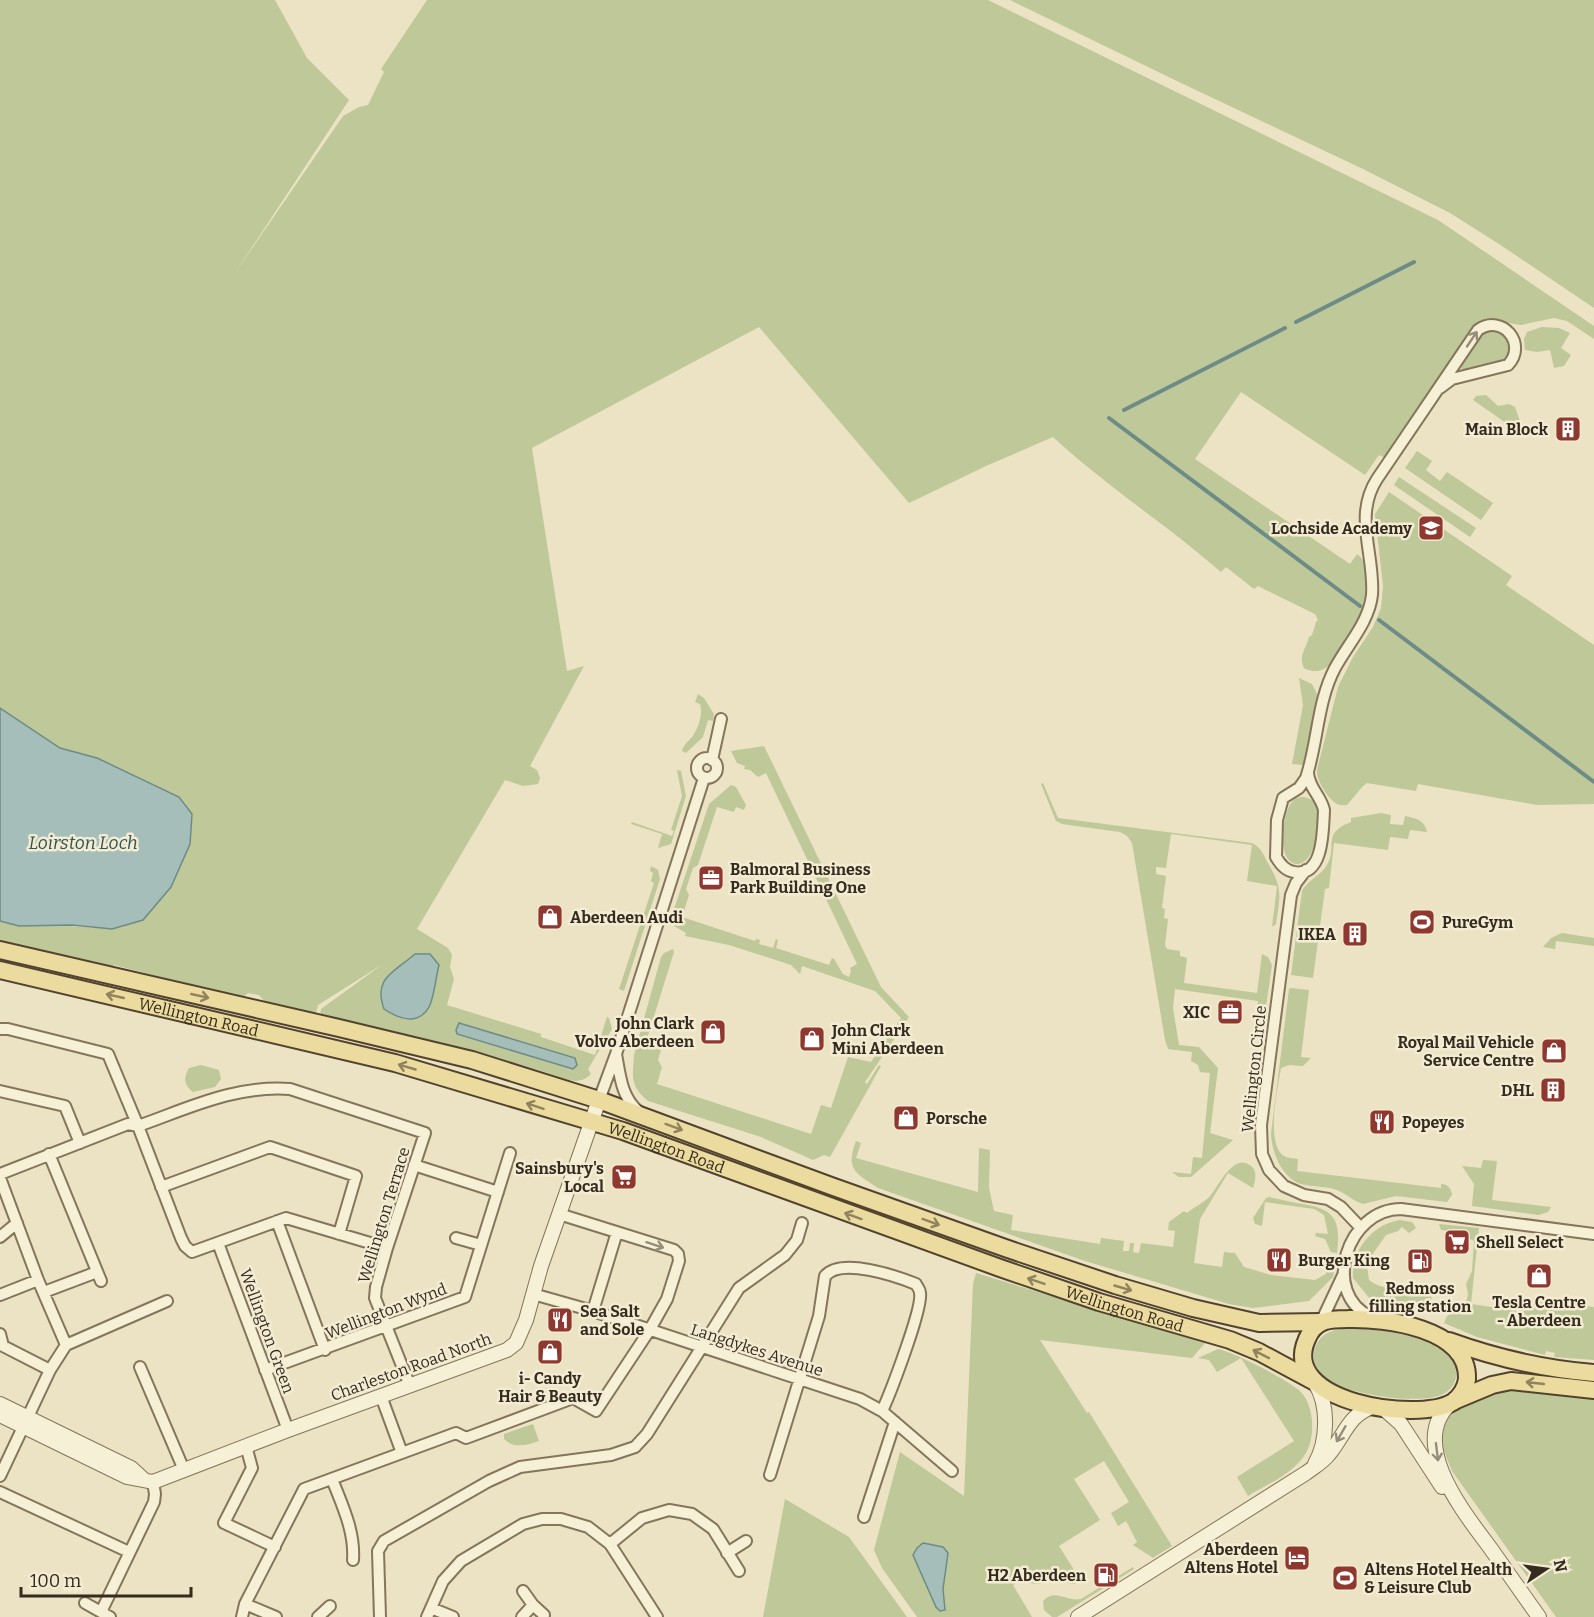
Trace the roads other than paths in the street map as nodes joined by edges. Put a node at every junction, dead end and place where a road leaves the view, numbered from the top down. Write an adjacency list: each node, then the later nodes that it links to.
1 (1440, 388): 1 (street, one-way to 1); 3 (street)
2 (721, 719): 12 (street)
3 (1308, 773): 4 (street); 5 (street)
4 (1295, 791): 5 (street); 6 (street)
5 (1316, 795): 7 (street)
6 (1284, 867): 7 (street); 8 (street, Wellington Circle)
7 (1306, 870): 8 (street, Wellington Circle)
8 (1291, 896): 29 (street, Wellington Circle)
9 (0, 950): 14 (main road, Wellington Road, one-way to 14)
10 (0, 970): 16 (main road, Wellington Road, one-way to 10)
11 (0, 1029): 17 (street)
12 (616, 1054): 14 (street); 15 (street)
13 (0, 1091): 18 (street)
14 (599, 1100): 15 (main road, Wellington Road); 16 (street, Charleston Road North)
15 (644, 1116): 46 (main road, Wellington Road, one-way to 46)
16 (591, 1122): 25 (street, Charleston Road North); 60 (main road, Wellington Road, one-way to 16)
17 (138, 1126): 18 (street, Wellington Terrace); 21 (street, Wellington Terrace); 23 (street)
18 (80, 1143): 20 (street, Wellington Terrace)
19 (510, 1153): 24 (street)
20 (49, 1155): 22 (street, Wellington Terrace); 40 (street)
21 (414, 1165): 24 (street); 37 (street, Wellington Terrace)
22 (0, 1176): 27 (street, Wellington Terrace)
23 (161, 1187): 31 (street); 35 (street)
24 (498, 1192): 36 (street)
25 (559, 1214): 30 (street); 41 (street, Charleston Road North)
26 (277, 1221): 31 (street); 35 (street); 54 (street)
27 (17, 1223): 33 (street); 39 (street, Wellington Terrace)
28 (802, 1224): 53 (street)
29 (1360, 1227): 32 (street); 38 (street)
30 (617, 1232): 44 (street); 48 (street, one-way to 48)
31 (339, 1234): 37 (street)
32 (1594, 1234)
33 (0, 1237)
34 (456, 1238): 36 (street)
35 (218, 1243): 57 (street, Wellington Green)
36 (482, 1245): 47 (street, Wellington Wynd)
37 (387, 1248): 47 (street, Wellington Terrace)
38 (1344, 1273): 45 (street); 46 (street)
39 (38, 1280): 40 (street, Wellington Terrace); 42 (street)
40 (44, 1292): 52 (street, Wellington Terrace)
41 (533, 1294): 44 (street, Langdykes Avenue); 61 (street, Charleston Road North)
42 (0, 1295)
43 (167, 1301): 52 (street)
44 (593, 1311): 48 (street, Langdykes Avenue)
45 (1374, 1319): 46 (main road, Wellington Road); 50 (main road, Wellington Road)
46 (1321, 1322): 60 (main road)
47 (384, 1326): 54 (street, Wellington Wynd); 61 (street, Wellington Terrace)
48 (649, 1331): 53 (street, Langdykes Avenue); 73 (street)
49 (0, 1334): 51 (street)
50 (1445, 1340): 58 (main road); 64 (main road)
51 (2, 1345): 56 (street)
52 (66, 1345): 56 (street)
53 (702, 1347): 59 (street, Langdykes Avenue); 103 (street)
54 (325, 1350): 57 (street, Wellington Wynd)
55 (140, 1367): 75 (street)
56 (51, 1370): 70 (street)
57 (265, 1370): 71 (street, Wellington Green)
58 (1594, 1372)
59 (800, 1379): 67 (street, Langdykes Avenue); 67 (street); 77 (street)
60 (1314, 1382): 66 (main road, Wellington Road); 74 (street)
61 (410, 1386): 63 (street, Charleston Road North)
62 (1594, 1390): 64 (main road, one-way to 64)
63 (381, 1396): 71 (street, Charleston Road North); 73 (street)
64 (1453, 1402): 66 (main road, Wellington Road); 82 (street, one-way to 82)
65 (0, 1404): 70 (street)
66 (1379, 1407): 74 (street, one-way to 74); 82 (street)
67 (882, 1411): 69 (street, Langdykes Avenue)
68 (0, 1415): 70 (street)
69 (895, 1422): 76 (street, Langdykes Avenue); 83 (street)
70 (25, 1423): 78 (street); 80 (street)
71 (288, 1430): 72 (street, Charleston Road North)
72 (246, 1446): 75 (street, Charleston Road North); 86 (street)
73 (402, 1453): 79 (street)
74 (1312, 1468): 98 (street)
75 (184, 1470): 80 (street, Charleston Road North)
76 (952, 1471)
77 (770, 1475)
78 (0, 1476)
79 (332, 1479): 86 (street); 89 (street)
80 (148, 1481): 87 (street)
81 (0, 1492): 87 (street)
82 (1456, 1501): 107 (street)
83 (864, 1517)
84 (746, 1541): 88 (street)
85 (610, 1544): 88 (street); 96 (street); 106 (street)
86 (274, 1547): 93 (street)
87 (129, 1552): 97 (street)
88 (727, 1552): 90 (street)
89 (353, 1560)
90 (739, 1571)
91 (523, 1591): 94 (street)
92 (85, 1603): 97 (street)
93 (245, 1604): 100 (street); 101 (street)
94 (533, 1605): 99 (street); 105 (street)
95 (330, 1606): 102 (street)
96 (429, 1613): 104 (street)
97 (105, 1615)
98 (1084, 1615)
99 (544, 1616)
100 (242, 1617)
101 (276, 1617)
102 (318, 1617)
103 (380, 1617)
104 (453, 1617)
105 (522, 1617)
106 (657, 1617)
107 (1539, 1617)

